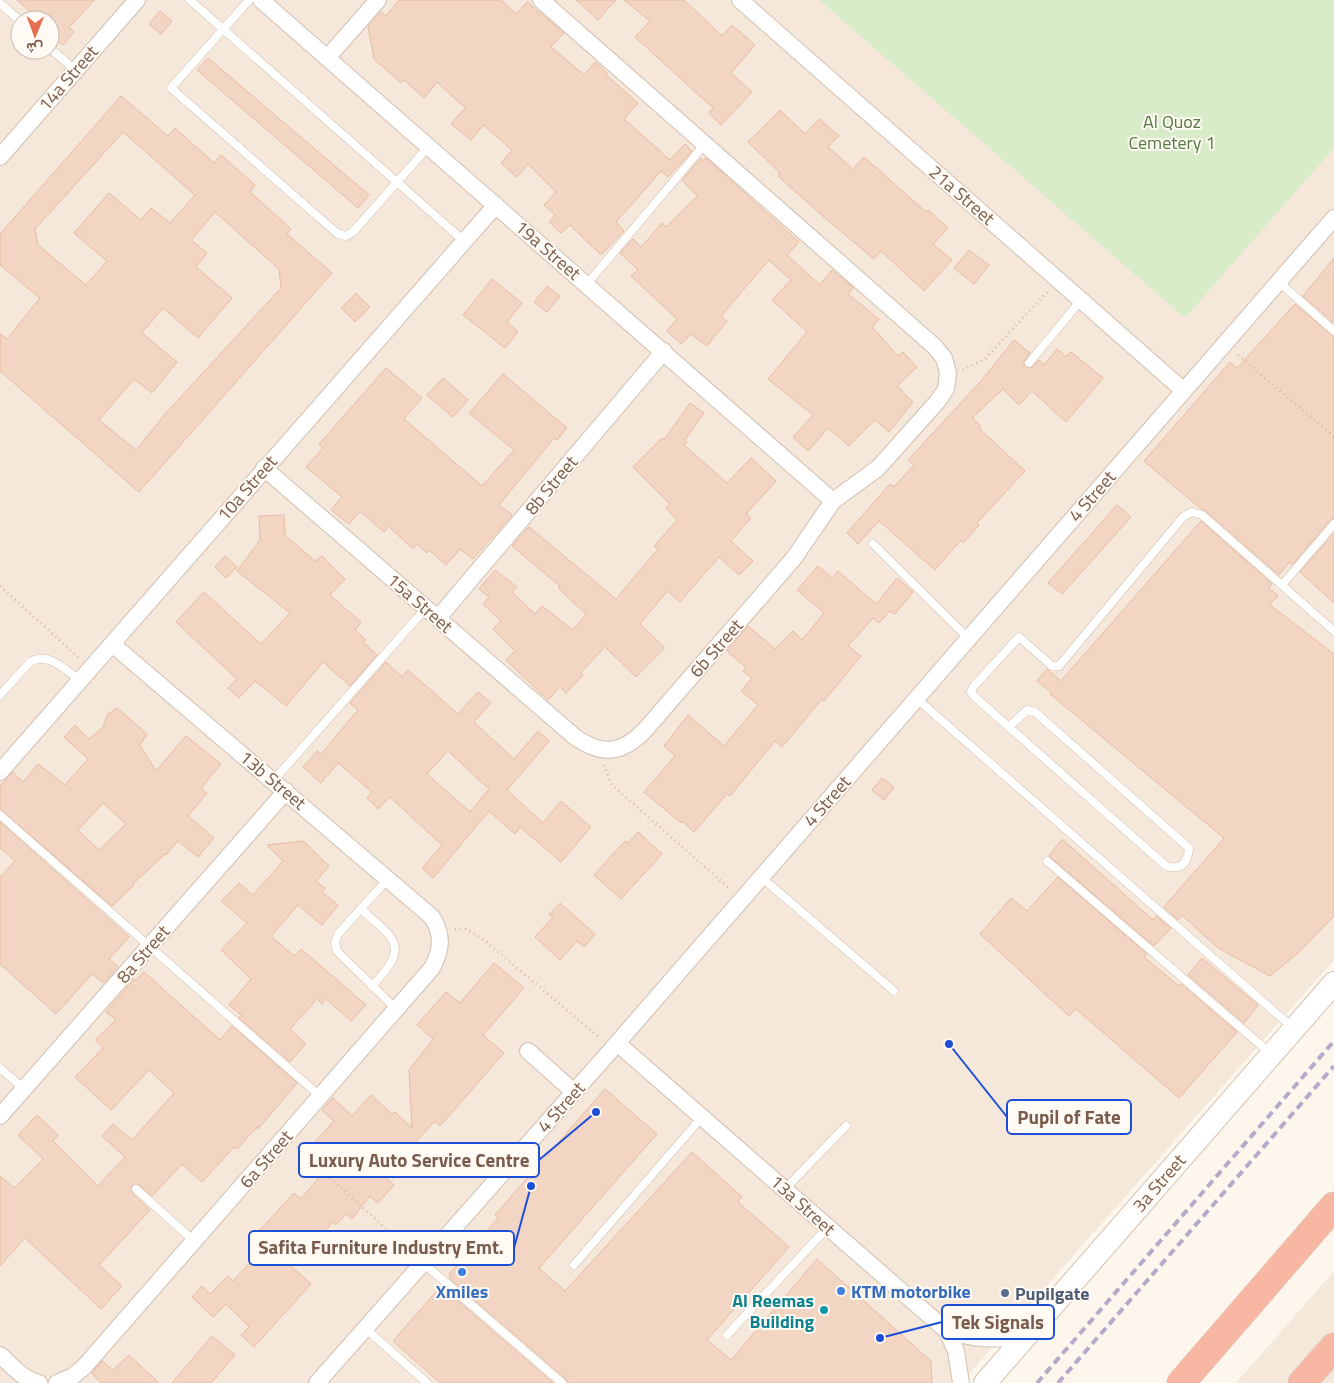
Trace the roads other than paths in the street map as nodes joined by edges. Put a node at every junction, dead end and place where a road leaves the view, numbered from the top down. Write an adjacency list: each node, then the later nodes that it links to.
1 (137, 0): 13 (street, 14a Street)
2 (190, 0): 10 (lane)
3 (249, 0): 10 (lane)
4 (261, 0): 12 (street, 19a Street)
5 (378, 0): 12 (street)
6 (541, 0): 14 (street)
7 (740, 0): 23 (street, 21a Street)
8 (0, 3): 9 (lane)
9 (10, 12)
10 (223, 28): 17 (lane); 17 (lane)
11 (60, 57): 13 (lane)
12 (327, 58): 15 (street, 19a Street)
13 (75, 70): 16 (street, 14a Street)
14 (705, 144): 22 (lane); 29 (street)
15 (428, 146): 17 (lane); 18 (street, 19a Street)
16 (0, 157)
17 (397, 181): 20 (lane)
18 (496, 205): 20 (street, 10a Street); 22 (street, 19a Street)
19 (1334, 218): 21 (street, 4 Street)
20 (464, 241): 28 (street, 10a Street)
21 (1279, 282): 24 (lane); 27 (street, 4 Street)
22 (587, 284): 25 (street, 19a Street)
23 (1081, 300): 26 (lane); 27 (street, 21a Street)
24 (1334, 331)
25 (664, 351): 29 (street, 19a Street); 33 (street, 8b Street)
26 (1029, 363)
27 (1183, 390): 35 (street, 4 Street)
28 (264, 468): 33 (street, 15a Street); 36 (street, 10a Street)
29 (833, 501): 41 (street, 6b Street)
30 (1334, 524): 32 (lane)
31 (874, 544): 35 (lane)
32 (1282, 585): 34 (lane); 40 (lane)
33 (432, 613): 41 (street, 15a Street); 43 (lane)
34 (1334, 631)
35 (968, 638): 39 (street, 4 Street)
36 (112, 644): 37 (street, 10a Street); 43 (street, 13b Street)
37 (85, 674): 38 (lane); 42 (street, 10a Street)
38 (0, 695)
39 (916, 698): 46 (street, 4 Street); 55 (lane)
40 (1009, 727): 40 (lane)
41 (575, 737)
42 (0, 772)
43 (280, 786): 47 (street, 13b Street); 50 (street, 8a Street)
44 (0, 815): 50 (lane)
45 (1047, 861): 58 (lane)
46 (762, 877): 53 (lane); 56 (street, 4 Street)
47 (388, 878): 48 (lane); 49 (street, 13b Street)
48 (361, 909): 52 (lane); 52 (lane)
49 (436, 923): 54 (street, 6a Street)
50 (150, 946): 60 (street, 8a Street); 62 (lane)
51 (1334, 982): 55 (street, 3a Street)
52 (372, 986): 54 (lane)
53 (894, 992)
54 (396, 1010): 62 (street, 6a Street)
55 (1294, 1029): 58 (street, 3a Street)
56 (615, 1046): 61 (street, 4 Street); 64 (street, 13a Street)
57 (528, 1051): 61 (street)
58 (1271, 1055): 76 (street, 3a Street)
59 (0, 1068): 60 (lane)
60 (24, 1088): 63 (street, 8a Street)
61 (574, 1092): 71 (street, 4 Street)
62 (321, 1096): 70 (street, 6a Street)
63 (0, 1116)
64 (702, 1117): 67 (street, 13a Street); 72 (lane)
65 (846, 1126): 67 (lane)
66 (136, 1189): 70 (lane)
67 (785, 1189): 69 (street, 13a Street)
68 (1334, 1206): 86 (highway)
69 (828, 1227): 74 (street, 13a Street); 75 (lane)
70 (194, 1241): 80 (street, 6a Street)
71 (423, 1263): 73 (street, 4 Street); 83 (lane)
72 (574, 1265)
73 (365, 1328): 81 (street, 4 Street); 82 (lane)
74 (947, 1331): 76 (street); 84 (street, 13a Street)
75 (727, 1335)
76 (1026, 1336): 85 (street, 3a Street)
77 (1334, 1346): 87 (highway)
78 (0, 1355): 79 (street)
79 (40, 1383)
80 (57, 1383)
81 (317, 1383)
82 (427, 1383)
83 (562, 1383)
84 (960, 1383)
85 (985, 1383)
86 (1181, 1383)
87 (1302, 1383)

